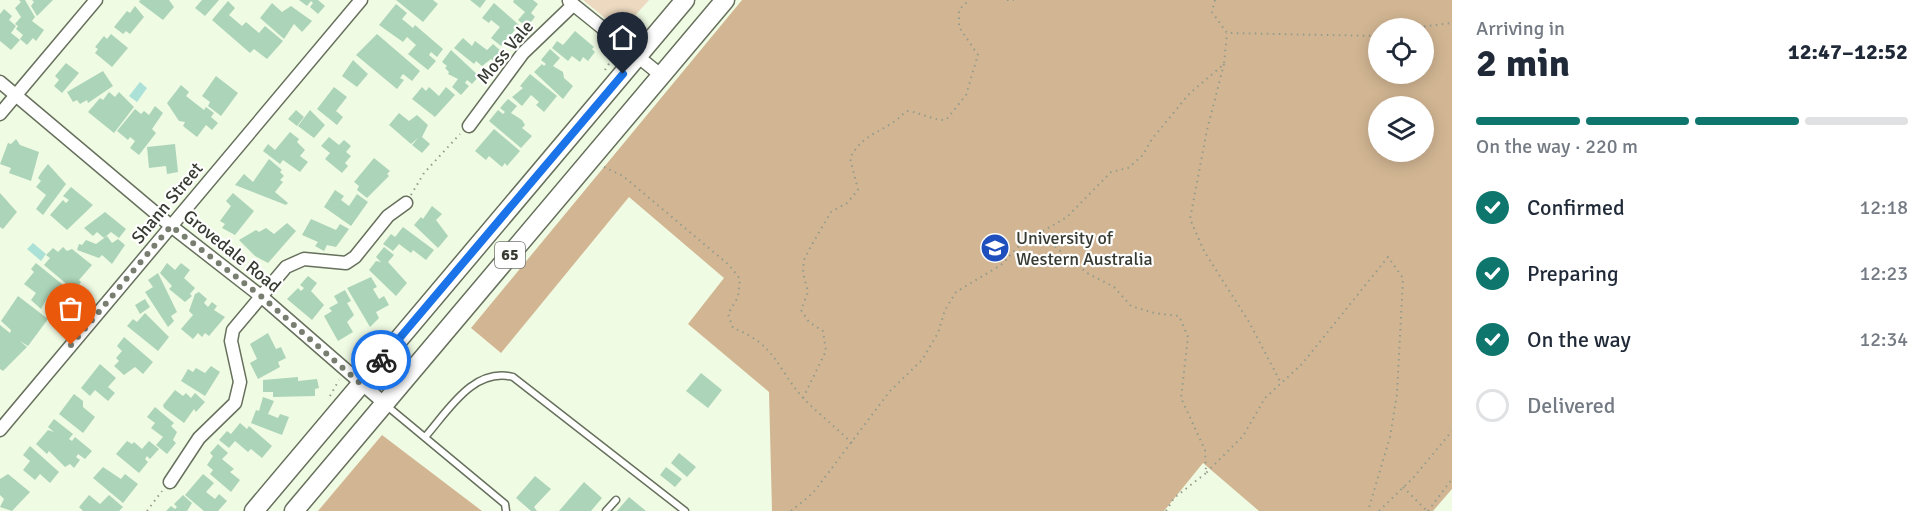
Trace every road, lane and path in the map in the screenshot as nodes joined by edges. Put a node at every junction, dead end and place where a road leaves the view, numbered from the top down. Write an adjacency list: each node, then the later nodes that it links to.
1 (96, 0): 18 (street)
2 (361, 0): 23 (street, Shann Street)
3 (685, 0): 14 (main road, 65)
4 (725, 0): 16 (main road, 65)
5 (969, 0): 28 (path)
6 (1007, 0): 7 (path)
7 (1014, 0)
8 (1215, 0): 12 (path)
9 (571, 2): 14 (street); 20 (street, Moss Vale)
10 (1452, 23): 11 (path)
11 (1434, 25)
12 (1227, 33): 13 (path); 15 (path)
13 (1368, 36)
14 (638, 56): 16 (street); 27 (main road, 65)
15 (1224, 64): 24 (path); 26 (path)
16 (662, 76): 29 (main road, 65)
17 (0, 82): 18 (street, Grovedale Road)
18 (16, 96): 19 (street); 23 (street, Grovedale Road)
19 (0, 114)
20 (469, 126): 22 (path)
21 (604, 167): 28 (path)
22 (406, 203): 25 (street)
23 (171, 226): 25 (street, Grovedale Road); 30 (street, Shann Street)
24 (1041, 235): 33 (path); 34 (path)
25 (262, 297): 27 (street, Grovedale Road); 36 (street)
26 (1281, 383): 34 (path); 47 (path)
27 (361, 384): 29 (street, Grovedale Road); 40 (main road, 65)
28 (803, 398): 33 (path)
29 (384, 403): 32 (lane); 41 (main road, 65)
30 (0, 430)
31 (1452, 431): 37 (path)
32 (425, 437): 42 (lane); 44 (lane)
33 (852, 443): 45 (path)
34 (1206, 473): 46 (path)
35 (1452, 479): 49 (path)
36 (170, 482): 39 (path)
37 (1403, 487): 48 (path); 49 (path)
38 (616, 500): 43 (lane)
39 (147, 511)
40 (254, 511)
41 (294, 511)
42 (506, 511)
43 (606, 511)
44 (685, 511)
45 (791, 511)
46 (1166, 511)
47 (1368, 511)
48 (1379, 511)
49 (1427, 511)

